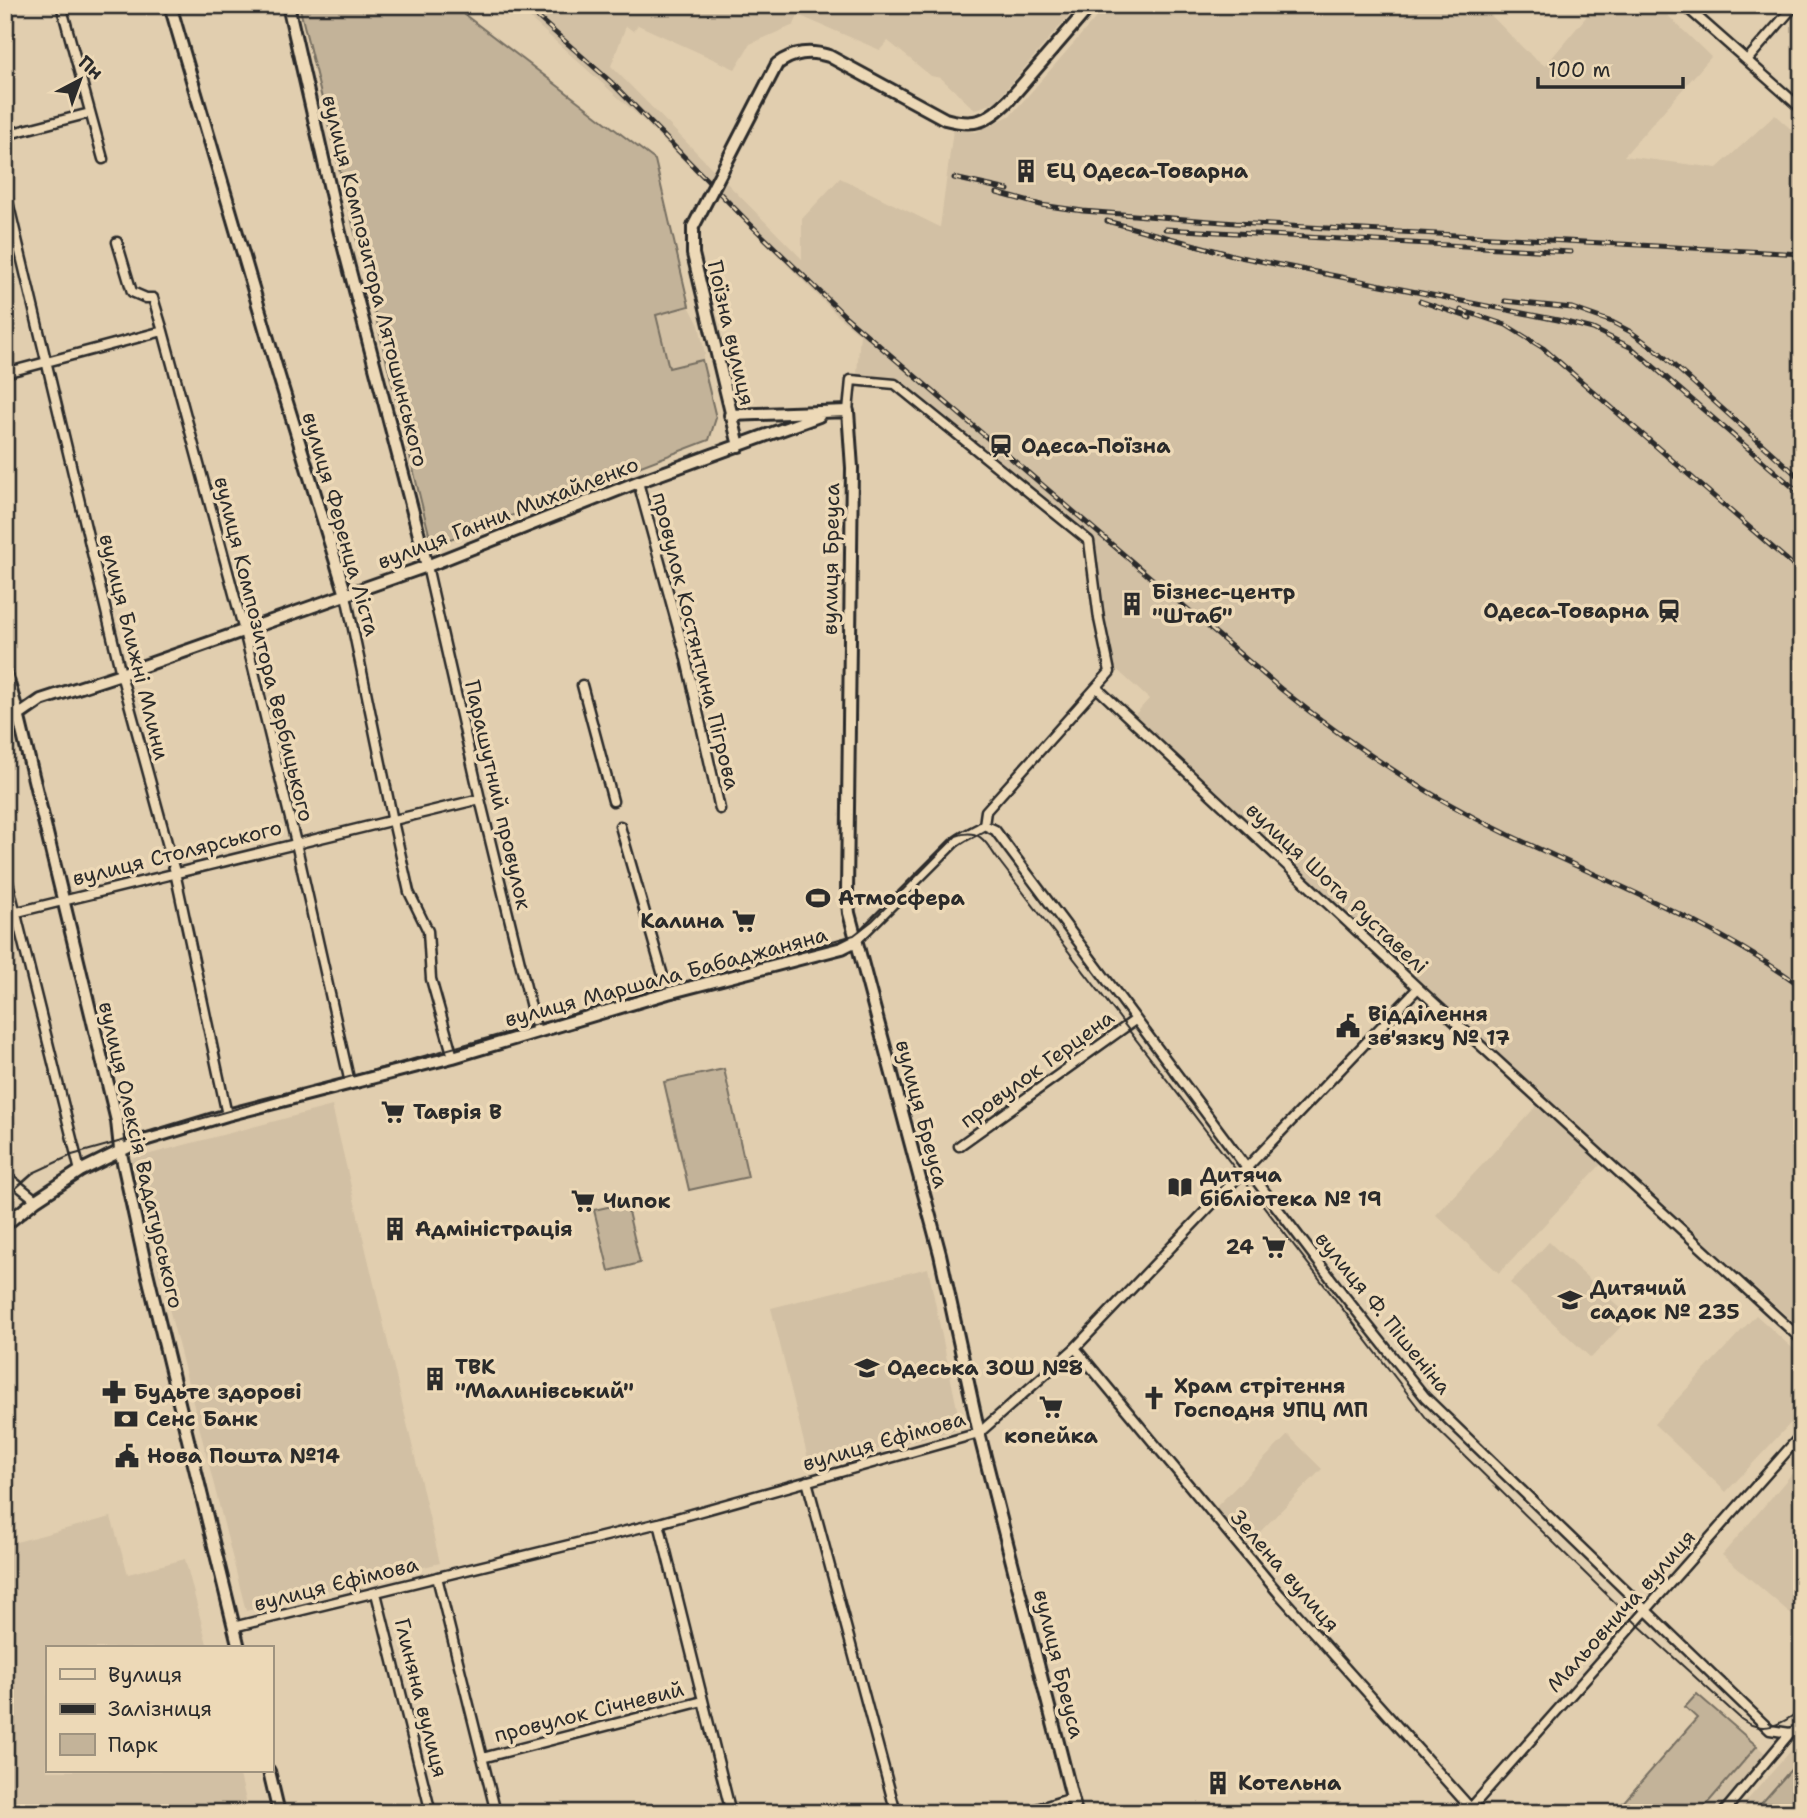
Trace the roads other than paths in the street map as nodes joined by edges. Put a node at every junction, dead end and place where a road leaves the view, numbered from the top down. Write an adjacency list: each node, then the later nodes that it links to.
1 (61, 5): 9 (street)
2 (170, 5): 23 (street, вулиця Ференца Ліста)
3 (288, 5): 22 (street, вулиця Композитора Лятошинського)
4 (1091, 5): 19 (street, Поїзна вулиця, bridge)
5 (1684, 5): 7 (street)
6 (1795, 5): 7 (street)
7 (1747, 60): 8 (street)
8 (1802, 109)
9 (90, 113): 10 (street); 11 (street)
10 (5, 135)
11 (103, 159)
12 (5, 189): 15 (street, вулиця Ближні Млини)
13 (117, 242): 14 (street, вулиця Композитора Вербицького)
14 (163, 331): 15 (street); 24 (street, вулиця Композитора Вербицького)
15 (46, 362): 16 (street); 26 (street, вулиця Ближні Млини)
16 (5, 373)
17 (848, 411): 18 (street, вулиця Ганни Михайленко); 28 (street); 43 (street, вулиця Бреуса)
18 (830, 412): 19 (street, вулиця Ганни Михайленко); 20 (street, вулиця Ганни Михайленко)
19 (730, 415): 20 (street, Поїзна вулиця)
20 (739, 446): 21 (street, вулиця Ганни Михайленко)
21 (638, 482): 22 (street, вулиця Ганни Михайленко); 33 (street, провулок Костянтина Пігрова)
22 (427, 566): 23 (street, вулиця Ганни Михайленко); 31 (street, Парашутний провулок)
23 (346, 596): 24 (street, вулиця Ганни Михайленко); 34 (street, вулиця Ференца Ліста)
24 (244, 631): 26 (street, вулиця Ганни Михайленко); 37 (street, вулиця Композитора Вербицького)
25 (5, 670): 29 (street, вулиця Олексія Вадатурського)
26 (121, 674): 29 (street, вулиця Ганни Михайленко); 39 (street, вулиця Ближні Млини)
27 (582, 685): 32 (street)
28 (1097, 688): 35 (street); 44 (street, вулиця Шота Руставелі)
29 (18, 714): 30 (street, вулиця Ганни Михайленко); 40 (street, вулиця Олексія Вадатурського)
30 (5, 725)
31 (480, 799): 34 (street, вулиця Столярського); 47 (street, Парашутний провулок)
32 (613, 801)
33 (720, 809)
34 (393, 821): 37 (street, вулиця Столярського); 48 (street, вулиця Ференца Ліста)
35 (984, 825): 43 (street, вулиця Маршала Бабаджаняна); 46 (street, вулиця Ф. Пішеніна)
36 (620, 826): 45 (street)
37 (296, 843): 39 (street, вулиця Столярського); 49 (street, вулиця Композитора Вербицького)
38 (5, 870): 41 (street)
39 (175, 872): 40 (street, вулиця Столярського); 50 (street, вулиця Ближні Млини)
40 (63, 899): 41 (street, вулиця Столярського); 52 (street, вулиця Олексія Вадатурського)
41 (16, 912): 42 (street, вулиця Столярського); 54 (street)
42 (5, 915)
43 (856, 941): 45 (street, вулиця Маршала Бабаджаняна); 60 (street, вулиця Бреуса)
44 (1418, 988): 53 (street, вулиця Єфімова); 58 (street, вулиця Шота Руставелі)
45 (668, 993): 47 (street, вулиця Маршала Бабаджаняна)
46 (1135, 1020): 51 (street, провулок Герцена); 53 (street, вулиця Ф. Пішеніна)
47 (537, 1032): 48 (street, вулиця Маршала Бабаджаняна)
48 (453, 1057): 49 (street, вулиця Маршала Бабаджаняна)
49 (350, 1083): 50 (street, вулиця Маршала Бабаджаняна)
50 (227, 1115): 52 (street, вулиця Маршала Бабаджаняна)
51 (959, 1146)
52 (120, 1149): 54 (street, вулиця Маршала Бабаджаняна); 67 (street, вулиця Олексія Вадатурського)
53 (1246, 1167): 59 (street, вулиця Єфімова); 66 (street, вулиця Ф. Пішеніна)
54 (80, 1171): 56 (street, вулиця Маршала Бабаджаняна)
55 (5, 1175): 56 (street)
56 (36, 1200): 57 (street, вулиця Маршала Бабаджаняна)
57 (5, 1225)
58 (1802, 1340)
59 (1075, 1348): 60 (street, вулиця Єфімова); 75 (street, Зелена вулиця)
60 (979, 1433): 62 (street, вулиця Єфімова); 74 (street, вулиця Бреуса)
61 (1802, 1434): 66 (street, Мальовнича вулиця)
62 (807, 1482): 63 (street, вулиця Єфімова); 80 (street)
63 (659, 1523): 64 (street, вулиця Єфімова); 69 (street)
64 (437, 1577): 65 (street, вулиця Єфімова); 72 (street)
65 (376, 1593): 67 (street, вулиця Єфімова); 77 (street, Глиняна вулиця)
66 (1645, 1610): 71 (street, вулиця Ф. Пішеніна); 75 (street, Мальовнича вулиця)
67 (233, 1627): 68 (street, вулиця Олексія Вадатурського)
68 (238, 1646)
69 (703, 1701): 72 (street, провулок Січневий); 79 (street)
70 (1802, 1728): 71 (street)
71 (1790, 1733): 83 (street)
72 (482, 1758): 78 (street)
73 (269, 1772): 76 (street)
74 (1072, 1798): 81 (street); 82 (street, вулиця Бреуса)
75 (1471, 1811)
76 (279, 1813)
77 (431, 1813)
78 (496, 1813)
79 (731, 1813)
80 (896, 1813)
81 (1024, 1813)
82 (1076, 1813)
83 (1723, 1813)

